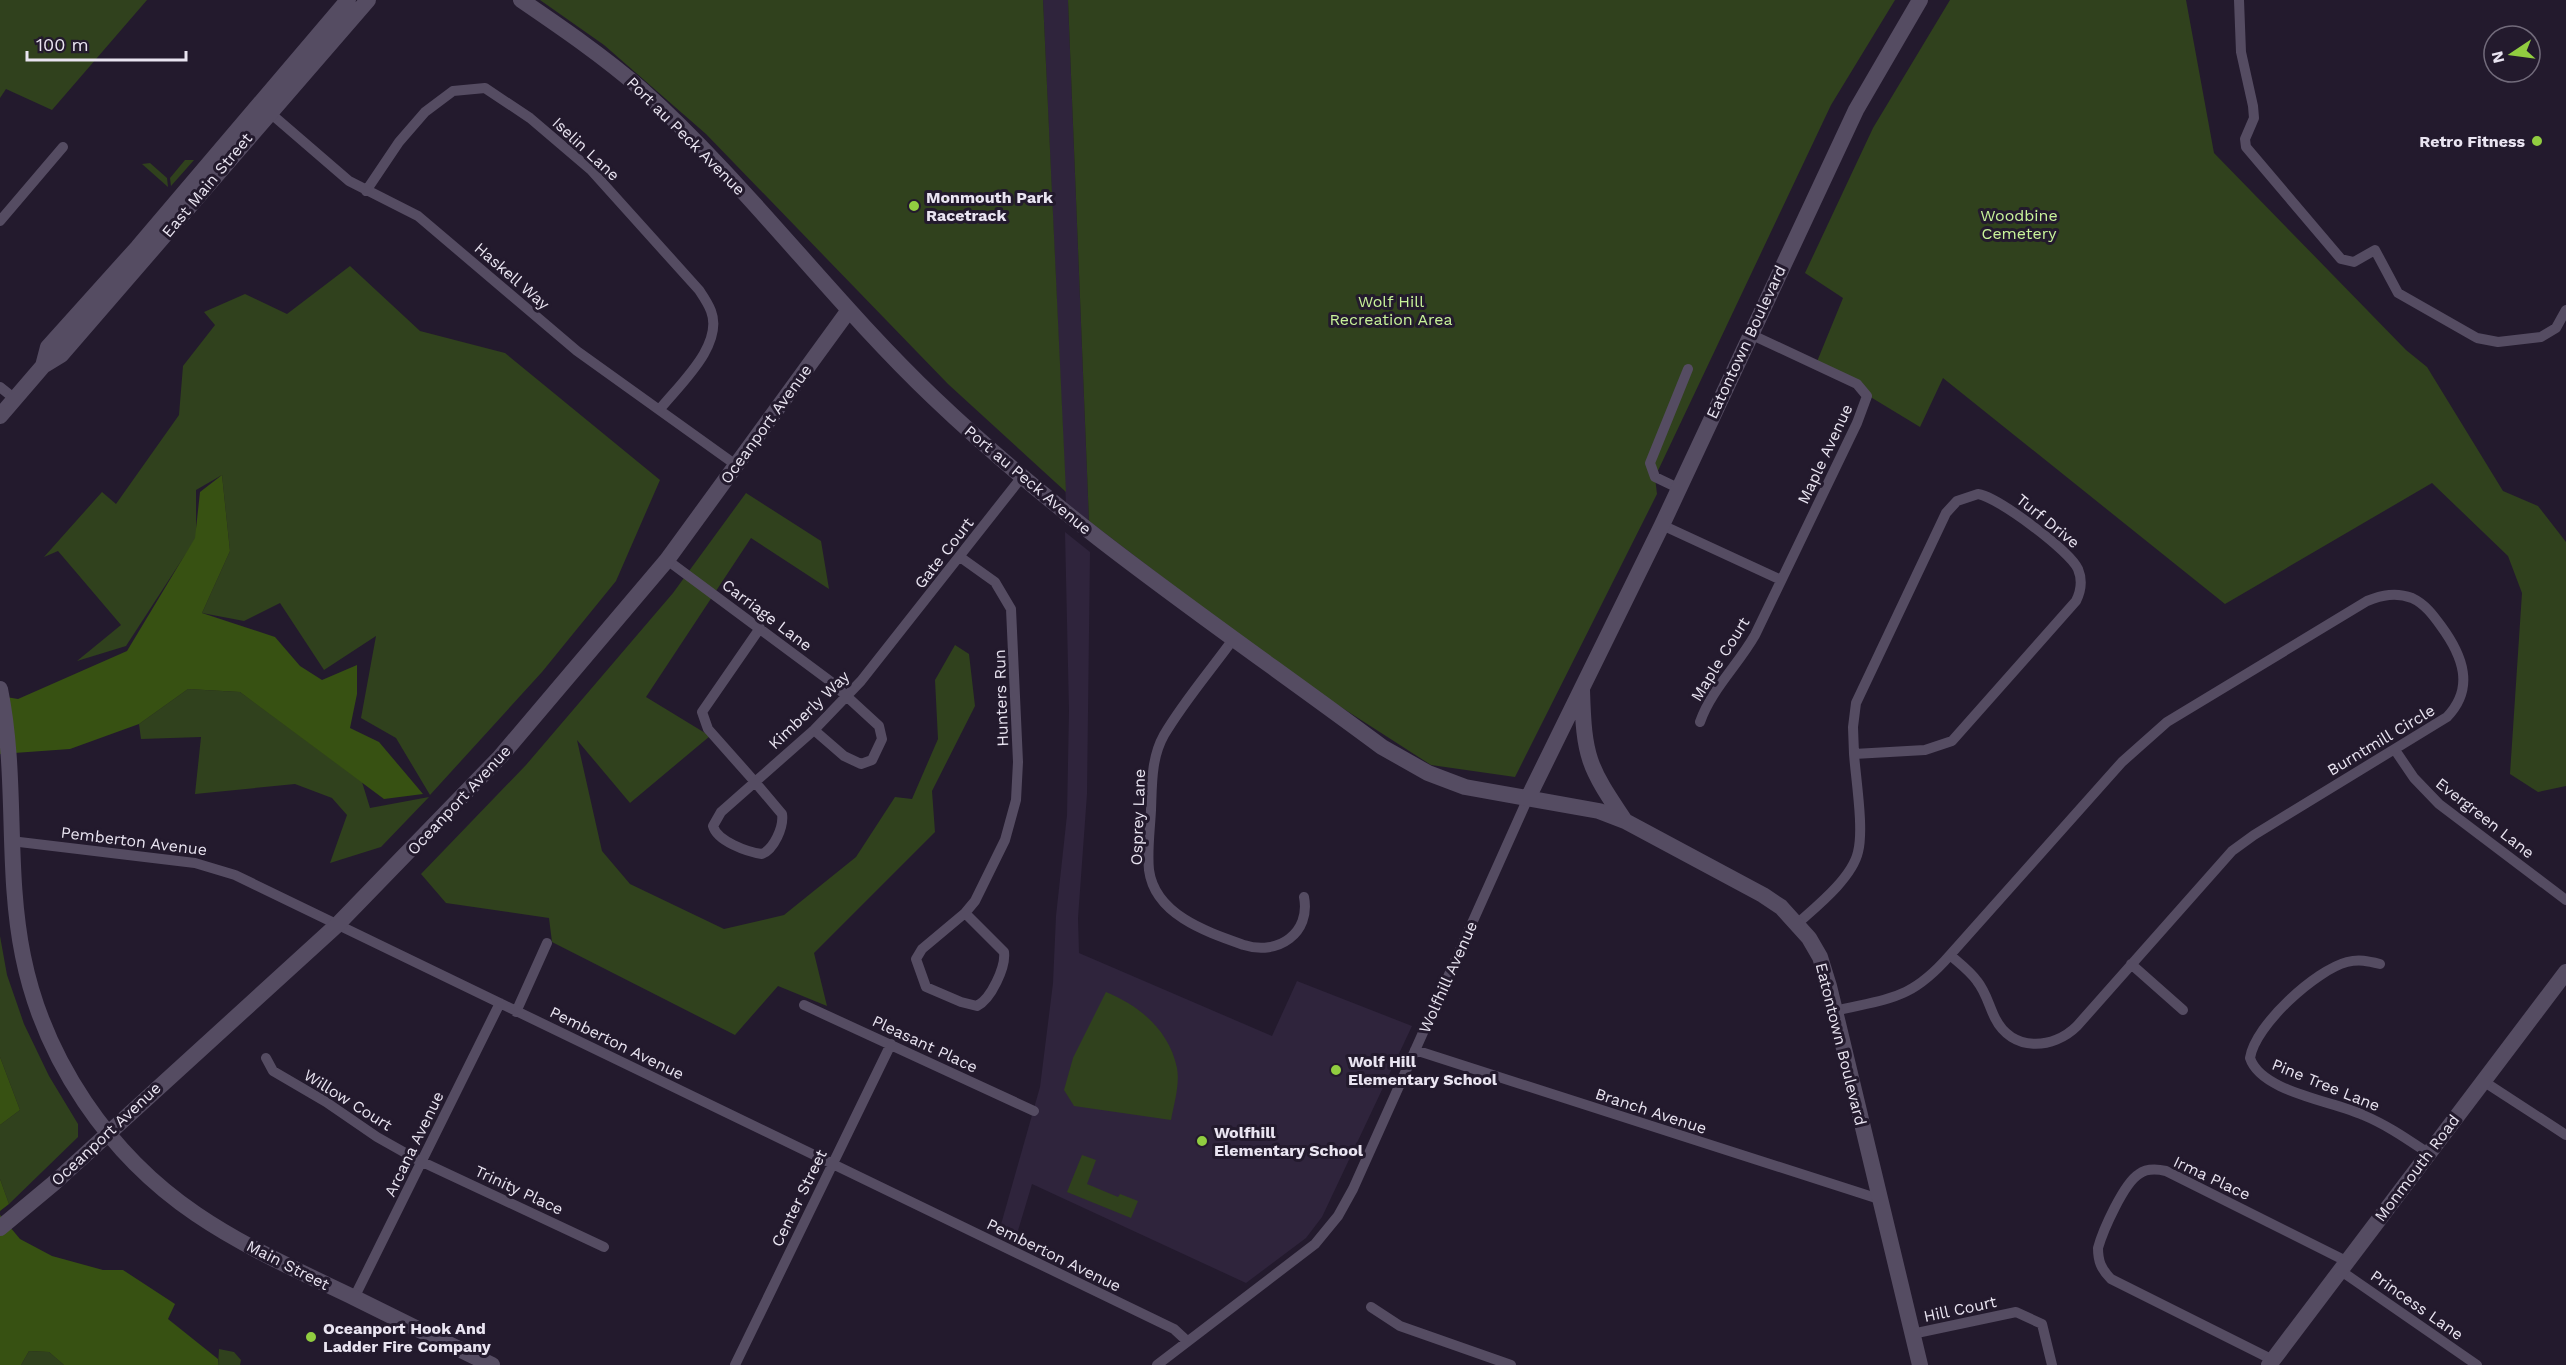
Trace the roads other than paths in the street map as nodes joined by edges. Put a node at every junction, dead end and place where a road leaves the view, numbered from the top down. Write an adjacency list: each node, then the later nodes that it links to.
1 (348, 0): 13 (street, East Main Street)
2 (368, 0): 6 (street, East Main Street)
3 (521, 0): 10 (street, Port au Peck Avenue)
4 (1920, 0): 12 (street, Eatontown Boulevard)
5 (2239, 0): 11 (street)
6 (269, 112): 8 (street, Haskell Way); 13 (street, East Main Street)
7 (63, 147): 9 (street)
8 (366, 191): 17 (street, Haskell Way); 17 (street, Iselin Lane)
9 (0, 221)
10 (849, 310): 19 (street, Oceanport Avenue); 20 (street, Port au Peck Avenue)
11 (2566, 310)
12 (1750, 334): 21 (street, Eatontown Boulevard); 25 (street, Maple Avenue)
13 (43, 366): 16 (street, East Main Street)
14 (1688, 369): 21 (street)
15 (0, 387): 16 (street)
16 (15, 399): 18 (street, East Main Street)
17 (660, 409): 19 (street, Haskell Way)
18 (0, 416)
19 (736, 465): 24 (street, Oceanport Avenue)
20 (1021, 478): 23 (street, Gate Court); 28 (street, Port au Peck Avenue)
21 (1678, 488): 22 (street, Eatontown Boulevard)
22 (1662, 525): 25 (street); 29 (street, Eatontown Boulevard)
23 (960, 557): 26 (street, Gate Court); 42 (street, Hunters Run)
24 (667, 560): 27 (street, Carriage Lane); 44 (street, Oceanport Avenue)
25 (1781, 580): 32 (street, Maple Court)
26 (917, 611): 31 (street, Kimberly Way)
27 (760, 628): 31 (street, Carriage Lane); 36 (street)
28 (1234, 638): 37 (street, Port au Peck Avenue); 40 (street, Osprey Lane)
29 (1582, 689): 37 (street, Wolfhill Avenue); 38 (street)
30 (1, 693): 39 (street)
31 (846, 696): 33 (street, Kimberly Way); 33 (street, Carriage Lane)
32 (1700, 722)
33 (814, 730): 36 (street, Kimberly Way)
34 (2396, 750): 41 (street, Evergreen Lane); 46 (street, Burntmill Circle); 47 (street, Burntmill Circle)
35 (1854, 754): 35 (street, Turf Drive); 43 (street, Turf Drive)
36 (755, 782): 36 (street, Kimberly Way)
37 (1528, 798): 38 (street, Port au Peck Avenue); 56 (street, Wolfhill Avenue)
38 (1625, 821): 43 (street, Eatontown Boulevard)
39 (11, 841): 44 (street, Pemberton Avenue); 60 (street)
40 (1304, 897)
41 (2566, 900)
42 (965, 913): 42 (street)
43 (1798, 923): 53 (street, Eatontown Boulevard)
44 (337, 925): 50 (street, Pemberton Avenue); 60 (street, Oceanport Avenue)
45 (547, 943): 54 (street)
46 (1950, 955): 47 (street, Burntmill Circle); 53 (street, Burntmill Circle)
47 (2131, 964): 52 (street)
48 (2380, 964): 62 (street, Pine Tree Lane)
49 (2566, 972): 58 (street, Monmouth Road)
50 (500, 1003): 54 (street, Pemberton Avenue); 63 (street, Arcana Avenue)
51 (804, 1005): 55 (street, Pleasant Place)
52 (2183, 1010)
53 (1835, 1011): 65 (street, Eatontown Boulevard)
54 (516, 1012): 64 (street, Pemberton Avenue)
55 (891, 1044): 59 (street, Pleasant Place); 64 (street, Center Street)
56 (1415, 1050): 65 (street, Branch Avenue); 72 (street, Wolfhill Avenue)
57 (266, 1058): 63 (street, Willow Court)
58 (2482, 1081): 61 (street); 62 (street, Monmouth Road)
59 (1034, 1111)
60 (108, 1132): 66 (street, Oceanport Avenue); 69 (street, Main Street)
61 (2566, 1135)
62 (2428, 1153): 68 (street, Monmouth Road)
63 (422, 1160): 67 (street, Trinity Place); 69 (street, Arcana Avenue)
64 (832, 1165): 72 (street, Pemberton Avenue); 75 (street, Center Street)
65 (1879, 1198): 71 (street, Eatontown Boulevard)
66 (6, 1223)
67 (604, 1247)
68 (2344, 1266): 73 (street, Monmouth Road); 73 (street, Irma Place); 80 (street, Princess Lane)
69 (354, 1298): 74 (street, Main Street)
70 (1371, 1307): 77 (street)
71 (1912, 1334): 78 (street, Eatontown Boulevard); 79 (street, Hill Court)
72 (1187, 1341): 76 (street, Wolfhill Avenue)
73 (2271, 1362)
74 (492, 1365)
75 (735, 1365)
76 (1157, 1365)
77 (1511, 1365)
78 (1920, 1365)
79 (2052, 1365)
80 (2476, 1365)

